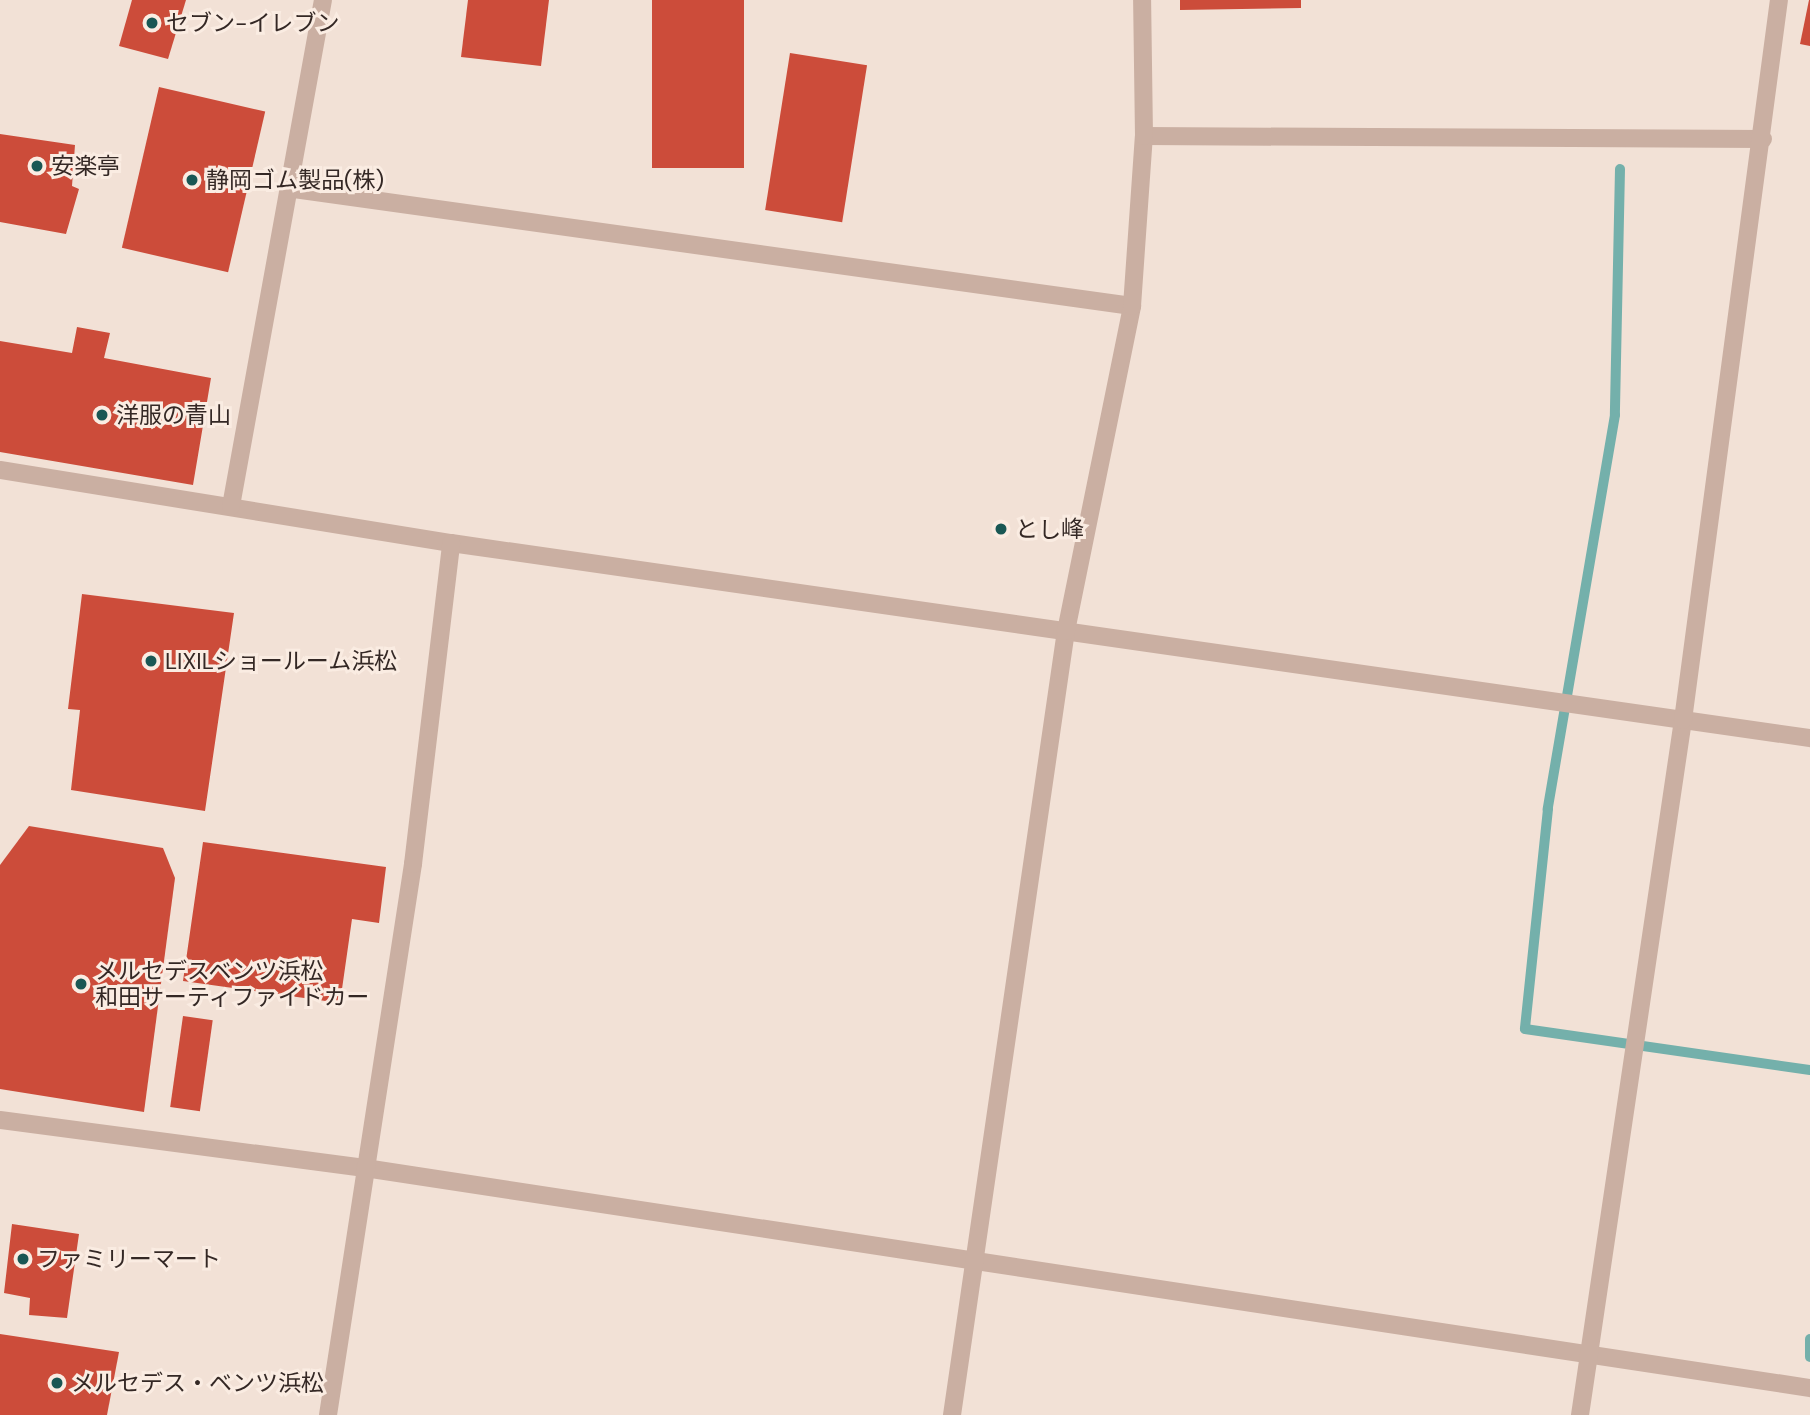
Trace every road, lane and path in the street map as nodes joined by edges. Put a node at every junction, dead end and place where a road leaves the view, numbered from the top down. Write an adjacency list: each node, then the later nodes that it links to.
1 (323, 0): 6 (street)
2 (1142, 0): 4 (street)
3 (1779, 0): 5 (street)
4 (1144, 136): 5 (street); 7 (street)
5 (1763, 139): 12 (street)
6 (293, 189): 7 (street); 9 (street)
7 (1132, 306): 11 (street)
8 (0, 470): 9 (street)
9 (232, 506): 10 (street)
10 (451, 543): 11 (street); 15 (street)
11 (1066, 631): 12 (street); 16 (street)
12 (1683, 720): 13 (street); 17 (street)
13 (1810, 738)
14 (0, 1120): 15 (street)
15 (365, 1168): 16 (street); 19 (street)
16 (974, 1262): 17 (street); 20 (street)
17 (1588, 1354): 18 (street); 21 (street)
18 (1810, 1388)
19 (328, 1415)
20 (952, 1415)
21 (1580, 1415)

